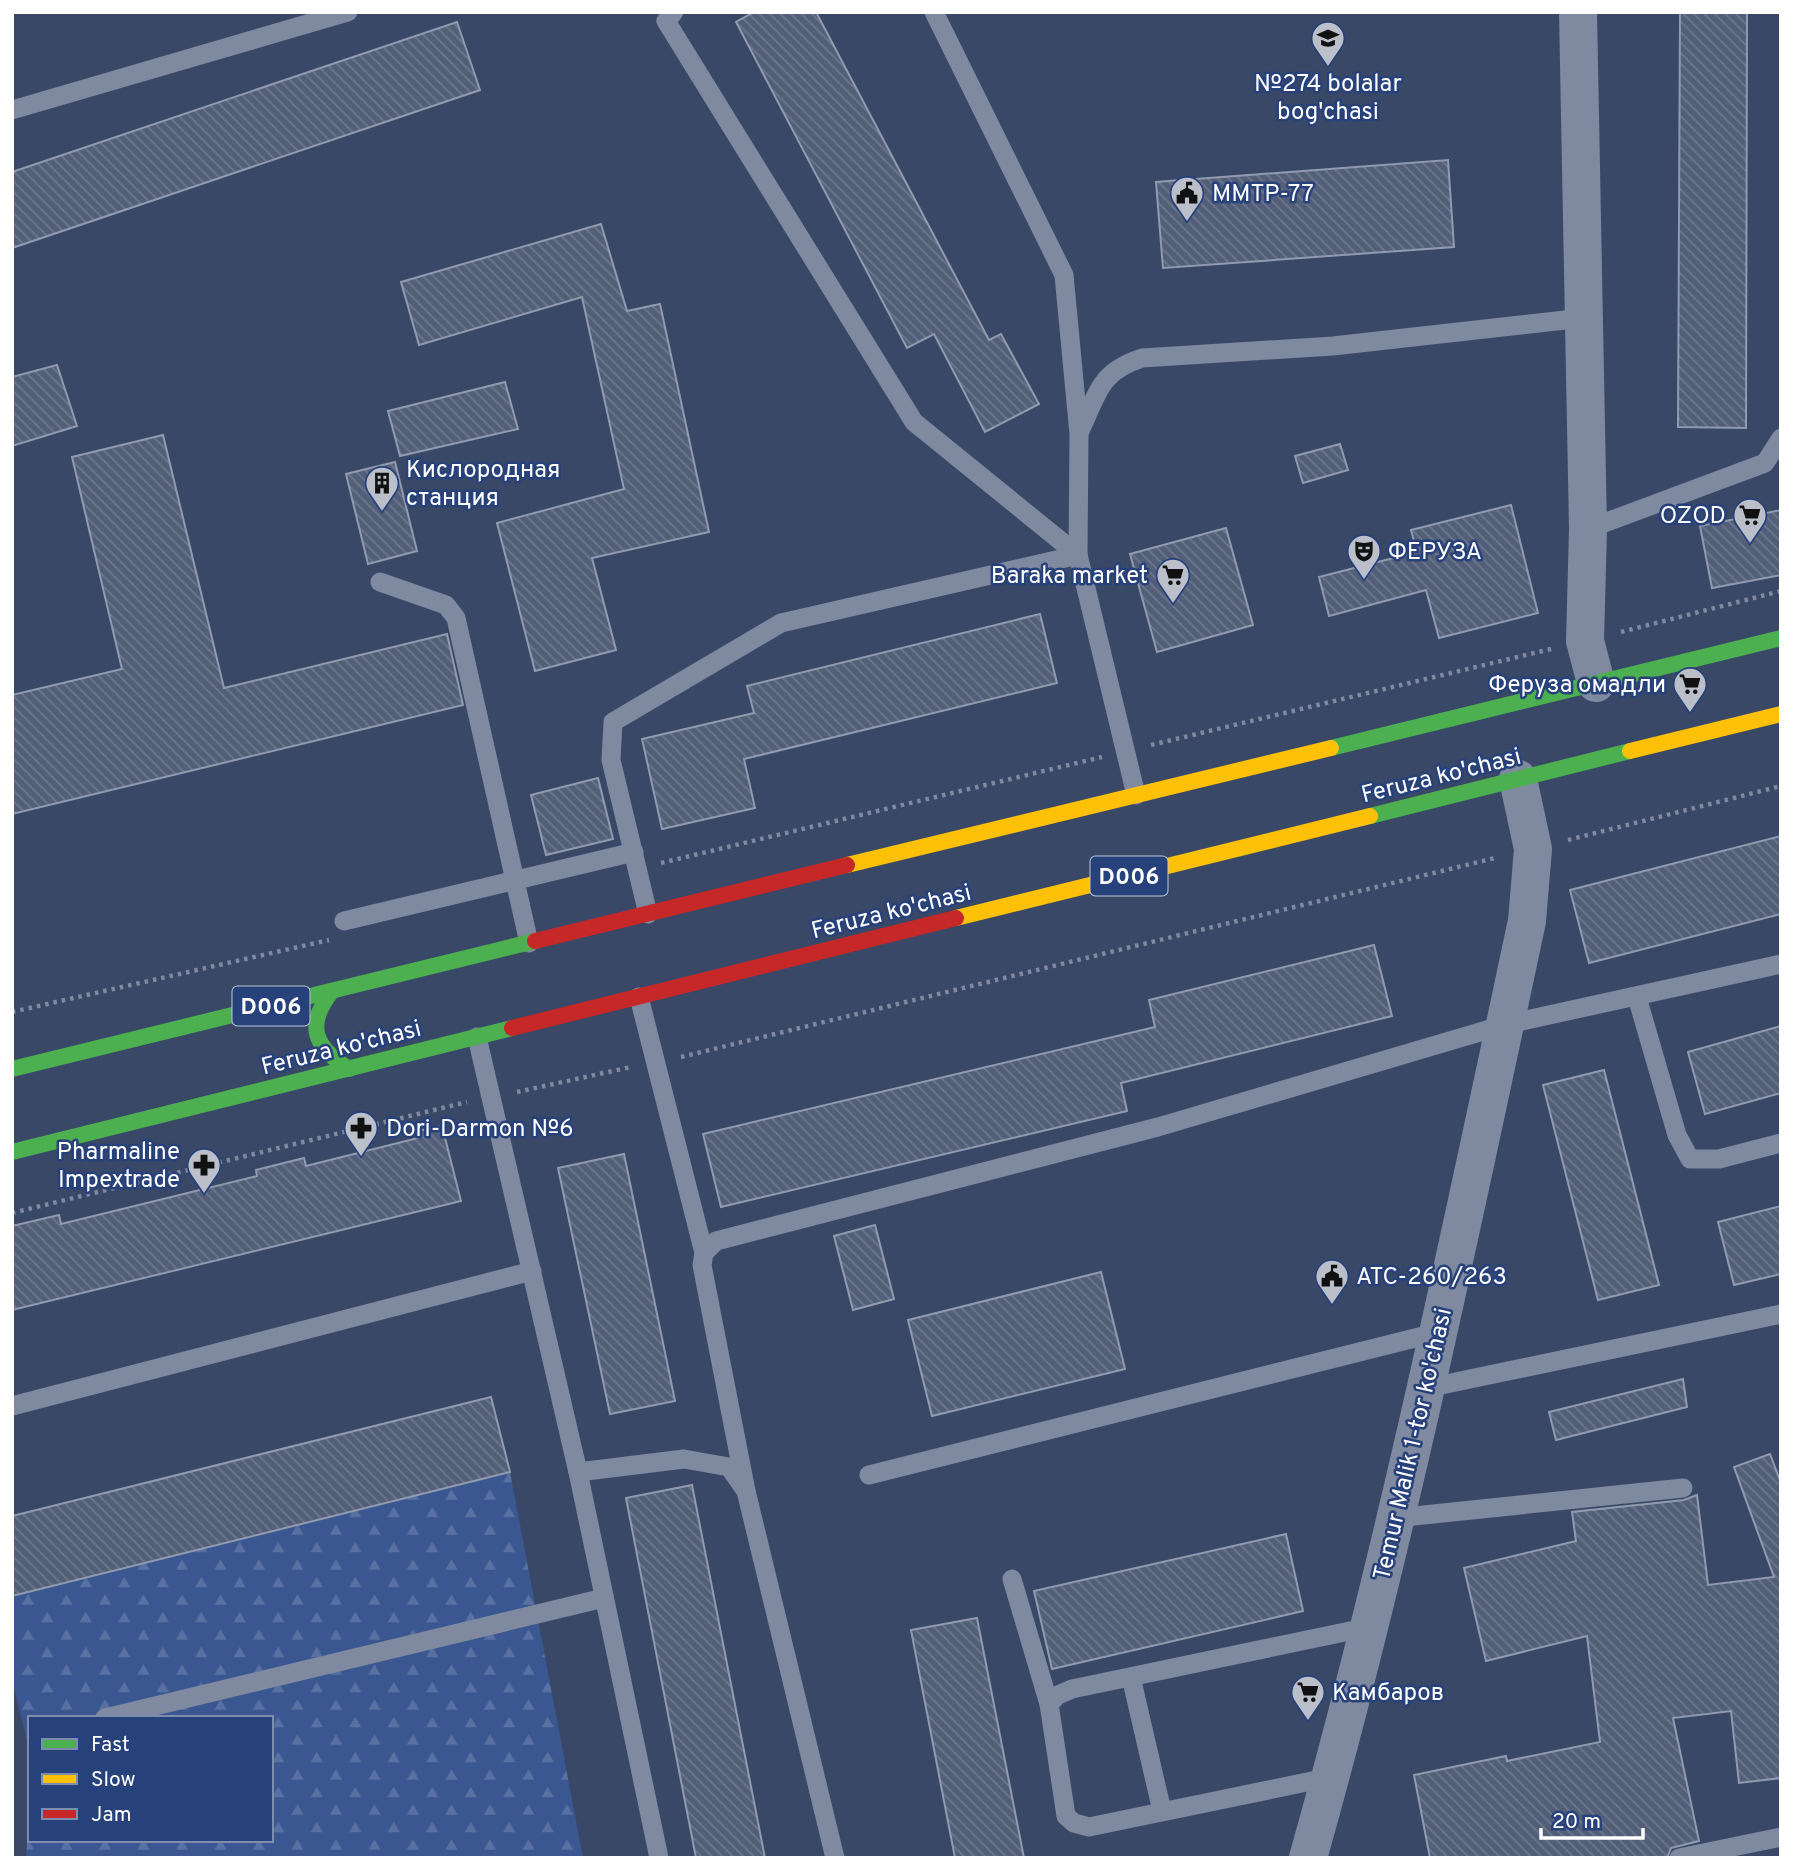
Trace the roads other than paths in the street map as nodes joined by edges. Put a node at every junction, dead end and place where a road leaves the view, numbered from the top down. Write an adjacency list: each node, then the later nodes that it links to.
1 (348, 12): 5 (lane)
2 (674, 12): 10 (lane)
3 (934, 12): 7 (lane)
4 (1578, 12): 6 (street)
5 (12, 110)
6 (1583, 318): 7 (lane); 9 (street)
7 (1079, 434): 10 (lane)
8 (1781, 438): 9 (lane)
9 (1588, 529): 13 (street)
10 (1078, 555): 16 (lane); 17 (lane)
11 (380, 582): 18 (lane)
12 (1781, 638): 13 (main road, D006)
13 (1596, 683): 16 (main road, D006)
14 (1781, 714): 15 (main road, Feruza ko'chasi / D006)
15 (1518, 779): 24 (main road, Feruza ko'chasi / D006); 26 (street, Temur Malik 1-tor ko'chasi)
16 (1136, 795): 19 (main road, D006)
17 (636, 860): 18 (lane); 19 (lane)
18 (517, 879): 20 (lane); 21 (lane)
19 (648, 914): 21 (main road, D006)
20 (344, 921)
21 (529, 943): 23 (main road, D006)
22 (1781, 964): 25 (lane)
23 (332, 991): 28 (main road, D006); 29 (main road)
24 (639, 997): 27 (main road, Feruza ko'chasi / D006); 32 (lane)
25 (1637, 998): 26 (lane); 30 (lane)
26 (1504, 1025): 32 (lane); 35 (street, Temur Malik 1-tor ko'chasi)
27 (477, 1037): 29 (main road, Feruza ko'chasi / D006); 33 (lane)
28 (12, 1069)
29 (349, 1069): 31 (main road, Feruza ko'chasi / D006)
30 (1781, 1143)
31 (12, 1152)
32 (704, 1253): 41 (lane)
33 (532, 1271): 37 (lane); 38 (lane)
34 (1781, 1314): 36 (lane)
35 (1439, 1332): 36 (street, Temur Malik 1-tor ko'chasi); 39 (lane)
36 (1427, 1388): 42 (street, Temur Malik 1-tor ko'chasi)
37 (12, 1406)
38 (578, 1472): 41 (lane); 44 (lane)
39 (869, 1475)
40 (1683, 1488): 42 (lane)
41 (746, 1491): 53 (lane)
42 (1395, 1518): 45 (street, Temur Malik 1-tor ko'chasi)
43 (1012, 1579): 47 (lane)
44 (604, 1598): 48 (lane); 52 (lane)
45 (1369, 1627): 46 (lane); 49 (street, Temur Malik 1-tor ko'chasi)
46 (1131, 1677): 47 (lane); 50 (lane)
47 (1049, 1704): 50 (lane)
48 (113, 1716)
49 (1331, 1777): 50 (lane); 54 (street, Temur Malik 1-tor ko'chasi)
50 (1162, 1811)
51 (1781, 1837): 55 (lane)
52 (659, 1858)
53 (835, 1858)
54 (1308, 1858)
55 (1679, 1858)

